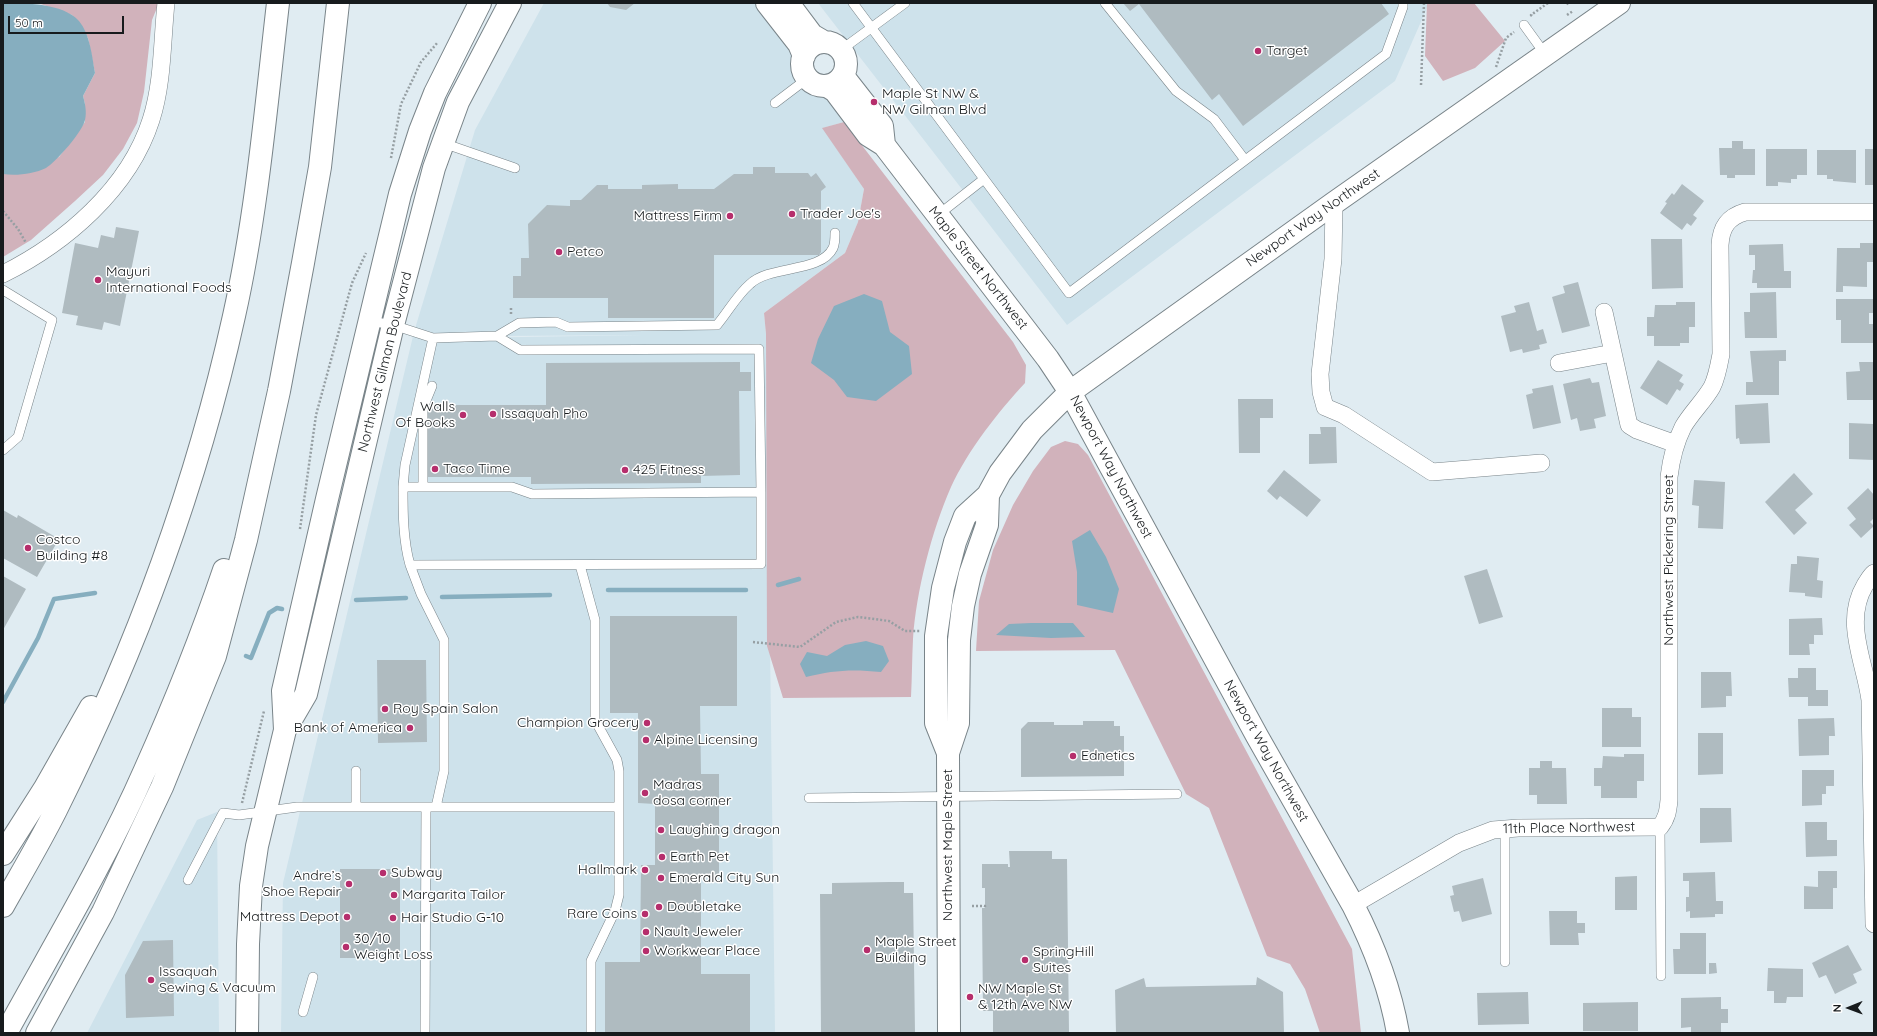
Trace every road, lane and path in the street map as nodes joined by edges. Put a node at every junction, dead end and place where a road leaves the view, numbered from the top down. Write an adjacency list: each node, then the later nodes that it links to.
1 (166, 3): 37 (street)
2 (278, 3): 58 (main road)
3 (338, 3): 47 (main road)
4 (480, 3): 40 (main road, Northwest Gilman Boulevard)
5 (510, 3): 27 (main road, Northwest Gilman Boulevard)
6 (767, 3): 22 (main road)
7 (788, 3): 20 (main road)
8 (853, 3): 18 (lane)
9 (905, 3): 18 (lane)
10 (1104, 3): 28 (lane)
11 (1403, 3): 28 (lane)
12 (1424, 3): 25 (path)
13 (1539, 3): 16 (path)
14 (1548, 3): 16 (path)
15 (1619, 3): 21 (main road, Newport Way Northwest)
16 (1542, 7): 17 (path)
17 (1527, 22): 21 (lane)
18 (871, 28): 20 (lane); 30 (lane)
19 (1514, 32): 23 (path)
20 (832, 46): 22 (main road); 24 (main road)
21 (1545, 54): 31 (main road, Newport Way Northwest)
22 (804, 56): 24 (main road)
23 (1493, 73)
24 (826, 79): 26 (lane); 34 (main road, Maple Street Northwest)
25 (1421, 85)
26 (775, 103)
27 (442, 143): 29 (lane); 41 (main road, Northwest Gilman Boulevard)
28 (1245, 160): 30 (lane)
29 (515, 168)
30 (984, 179): 34 (lane)
31 (1334, 203): 48 (main road, Newport Way Northwest); 51 (street)
32 (3, 211): 36 (path)
33 (1874, 212): 49 (street, Northwest Pickering Street)
34 (938, 215): 48 (main road, Maple Street Northwest)
35 (836, 233): 42 (lane)
36 (28, 247)
37 (3, 274)
38 (3, 290): 50 (lane)
39 (1604, 312): 44 (street)
40 (369, 320): 41 (lane); 61 (main road, Northwest Gilman Boulevard)
41 (393, 325): 43 (lane); 61 (main road, Northwest Gilman Boulevard)
42 (497, 336): 43 (lane); 54 (lane)
43 (433, 338): 53 (lane)
44 (1613, 353): 45 (street); 49 (street)
45 (1559, 363)
46 (432, 386): 52 (lane)
47 (279, 391): 84 (main road); 85 (main road)
48 (1070, 392): 64 (main road, Northwest Maple Street); 75 (main road, Newport Way Northwest)
49 (1676, 444): 71 (street, Northwest Pickering Street)
50 (3, 450)
51 (1541, 463)
52 (423, 486): 53 (lane); 54 (lane)
53 (403, 487): 55 (lane)
54 (761, 492): 56 (lane)
55 (410, 565): 56 (lane); 68 (lane)
56 (580, 565): 69 (lane)
57 (1874, 573): 79 (street)
58 (144, 613): 73 (main road); 76 (main road)
59 (920, 631): 60 (path)
60 (753, 642)
61 (285, 730): 70 (main road, Northwest Gilman Boulevard)
62 (356, 771): 66 (lane)
63 (1177, 794): 64 (lane)
64 (948, 797): 65 (lane); 89 (main road, Northwest Maple Street)
65 (808, 798)
66 (356, 807): 67 (lane); 70 (lane)
67 (426, 807): 68 (lane); 87 (lane)
68 (436, 807): 69 (lane)
69 (619, 807): 88 (lane)
70 (264, 812): 74 (lane); 86 (main road, Northwest Gilman Boulevard)
71 (1660, 827): 72 (street, 11th Place Northwest); 81 (lane)
72 (1505, 829): 75 (street, 11th Place Northwest); 80 (lane)
73 (3, 854)
74 (188, 880)
75 (1353, 905): 90 (main road, Newport Way Northwest)
76 (3, 906)
77 (972, 906): 78 (path)
78 (985, 908)
79 (1874, 924)
80 (1505, 962)
81 (1661, 976)
82 (313, 977): 83 (lane)
83 (303, 1012)
84 (6, 1033)
85 (37, 1033)
86 (247, 1033)
87 (425, 1033)
88 (591, 1033)
89 (949, 1033)
90 (1398, 1033)

